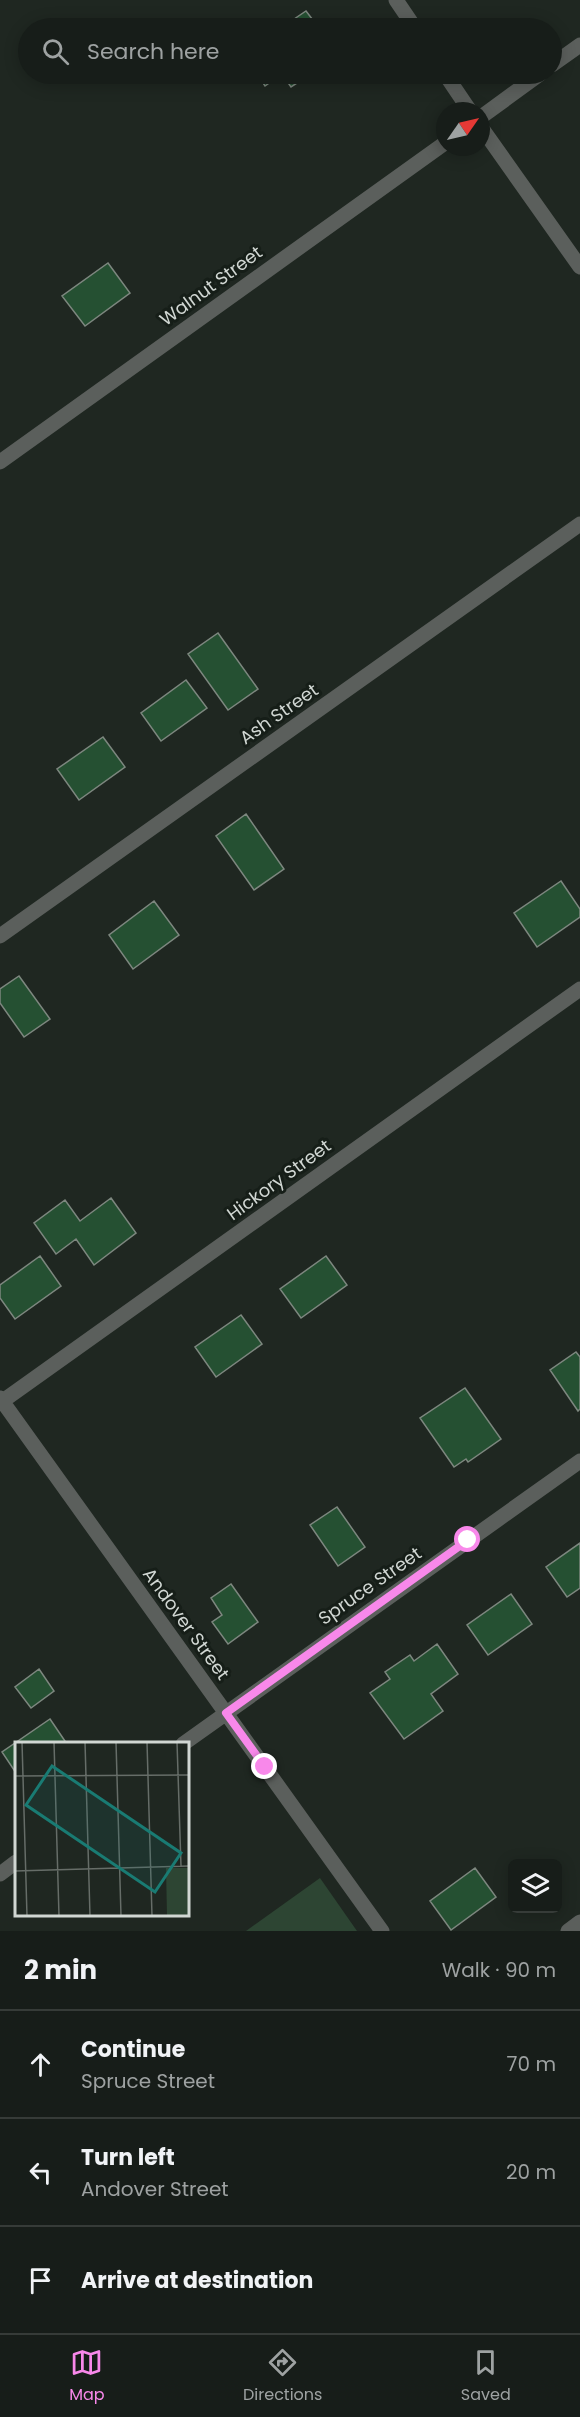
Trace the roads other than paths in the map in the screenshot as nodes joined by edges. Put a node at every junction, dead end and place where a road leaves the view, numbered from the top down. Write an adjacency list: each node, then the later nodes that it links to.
1 (396, 0): 2 (street)
2 (408, 18)
3 (580, 45): 4 (street)
4 (562, 58)
5 (452, 84): 7 (street)
6 (526, 84): 8 (street)
7 (464, 102)
8 (490, 110)
9 (490, 140): 11 (street)
10 (436, 148): 12 (street, Walnut Street)
11 (580, 267)
12 (0, 462)
13 (580, 524): 14 (street, Ash Street)
14 (0, 936)
15 (580, 989): 16 (street, Hickory Street)
16 (1, 1401): 18 (street, Andover Street)
17 (580, 1461): 18 (street, Spruce Street)
18 (226, 1713): 19 (street, Spruce Street); 23 (street, Andover Street)
19 (184, 1742)
20 (15, 1863): 21 (street)
21 (0, 1874)
22 (580, 1922): 24 (street)
23 (382, 1931)
24 (568, 1931)

